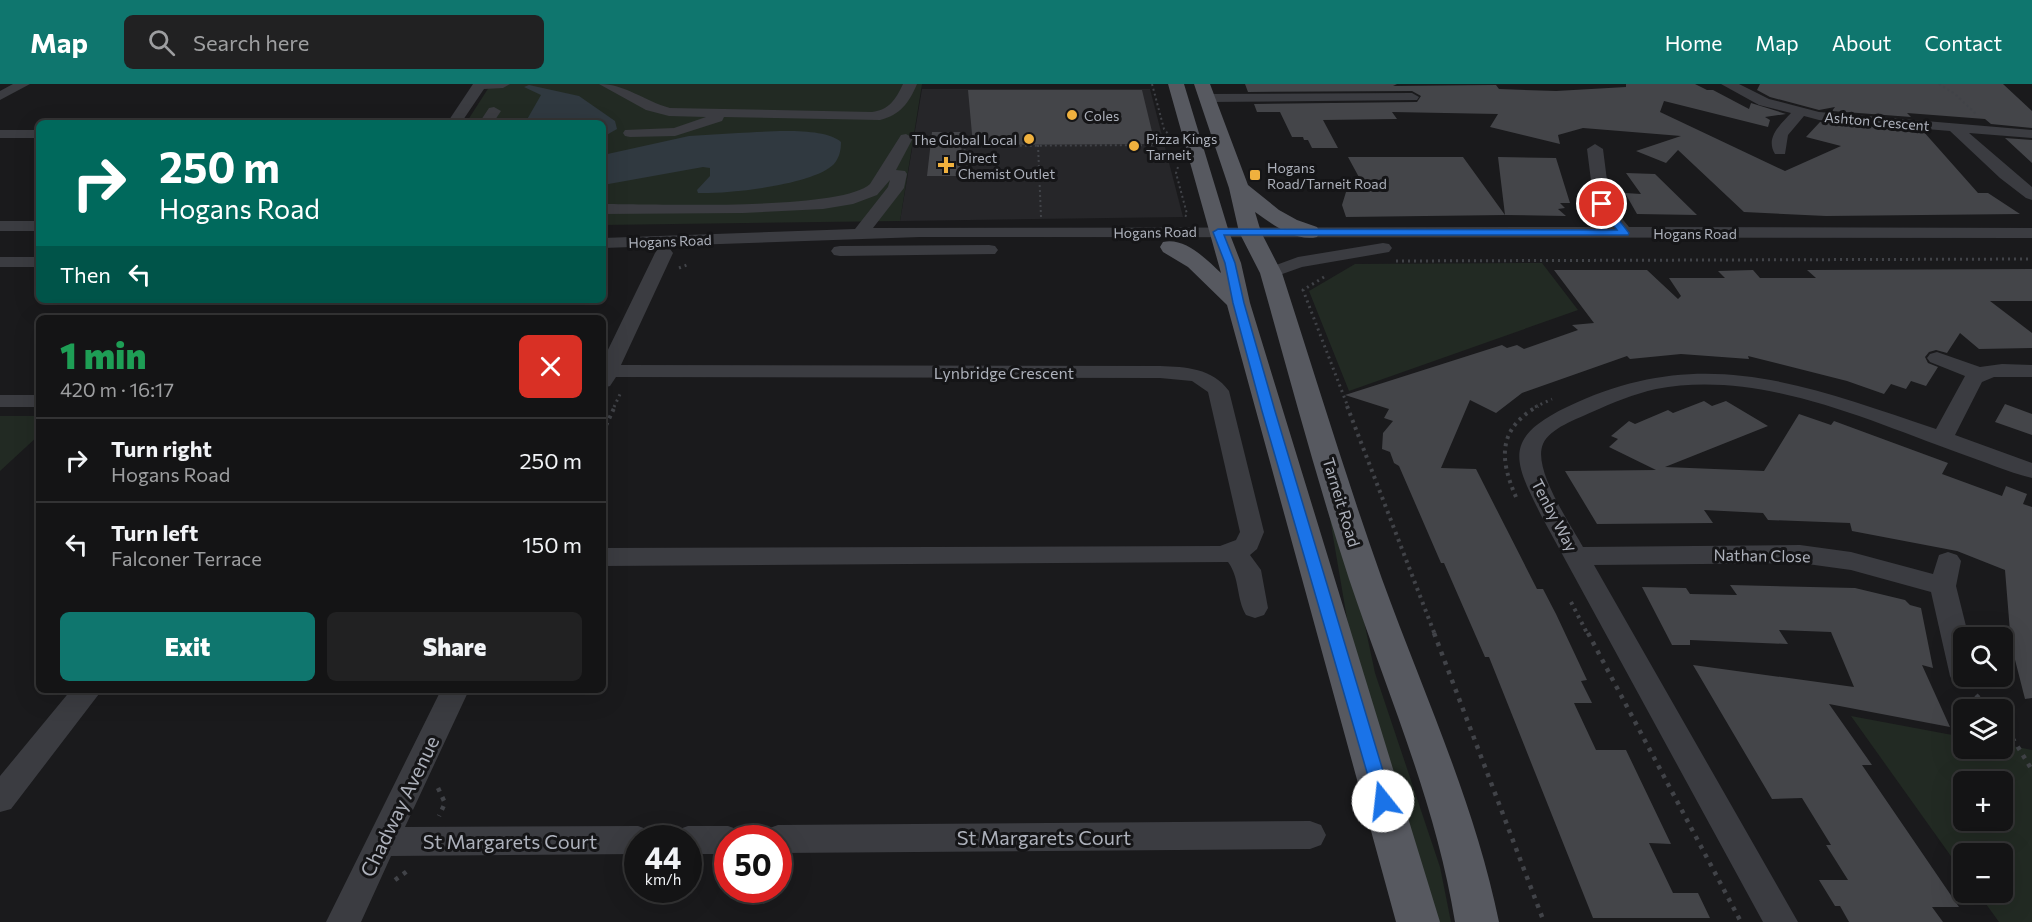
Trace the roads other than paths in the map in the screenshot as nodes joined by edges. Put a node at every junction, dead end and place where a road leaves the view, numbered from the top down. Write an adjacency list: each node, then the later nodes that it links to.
1 (23, 84): 9 (street)
2 (480, 84): 3 (street); 14 (street)
3 (503, 84)
4 (606, 84): 12 (street)
5 (910, 84): 13 (street)
6 (1176, 84): 35 (main road, Tarneit Road)
7 (1728, 84): 11 (street, Ashton Crescent)
8 (1204, 91): 10 (street); 23 (main road, Tarneit Road)
9 (0, 96)
10 (1412, 97)
11 (1800, 112): 15 (street, Ashton Crescent); 22 (street)
12 (736, 113): 13 (street); 16 (street)
13 (887, 114): 20 (street)
14 (456, 120)
15 (1954, 127): 19 (street, Ashton Crescent); 24 (street)
16 (630, 133)
17 (0, 134): 18 (street)
18 (36, 134)
19 (2032, 134)
20 (906, 138): 25 (street); 32 (street)
21 (1595, 149): 30 (street)
22 (1780, 151)
23 (1239, 188): 29 (main road); 35 (main road, Tarneit Road)
24 (2032, 195)
25 (606, 209)
26 (0, 226): 27 (street)
27 (36, 226)
28 (920, 232): 32 (street, Hogans Road); 35 (street, Hogans Road); 38 (street)
29 (1309, 232): 30 (street, Hogans Road); 35 (street, Hogans Road)
30 (1624, 233): 31 (street, Hogans Road)
31 (2032, 233)
32 (860, 234): 33 (street, Hogans Road)
33 (707, 239): 34 (street, Hogans Road); 40 (street)
34 (606, 243)
35 (1244, 246): 36 (street, Hogans Road); 37 (street, Hogans Road); 37 (street); 44 (main road, Tarneit Road); 67 (main road, Tarneit Road)
36 (1171, 247): 38 (street, Hogans Road); 44 (main road)
37 (1383, 248): 39 (street, Hogans Road)
38 (1070, 249): 40 (street, Hogans Road)
39 (2032, 249)
40 (664, 253): 41 (street, Hogans Road); 48 (street)
41 (606, 254)
42 (0, 262): 43 (street)
43 (36, 262)
44 (1238, 303): 66 (main road, Tarneit Road)
45 (1937, 358): 47 (street)
46 (2032, 371): 47 (street)
47 (1979, 374): 51 (street)
48 (606, 377): 53 (street, Lynbridge Crescent)
49 (0, 401): 50 (street)
50 (36, 401)
51 (1942, 438): 52 (street, Tenby Way); 54 (street, Tenby Way)
52 (2032, 471)
53 (1234, 553): 55 (street); 56 (street)
54 (1577, 556): 57 (street, Nathan Close); 68 (street, Tenby Way)
55 (606, 557)
56 (1256, 608)
57 (1955, 627)
58 (86, 693): 60 (street)
59 (454, 693): 64 (street, Chadway Avenue)
60 (0, 799)
61 (1310, 835): 62 (street, St Margarets Court)
62 (792, 839)
63 (624, 840): 64 (street, St Margarets Court)
64 (382, 842): 65 (street, Chadway Avenue)
65 (343, 922)
66 (1418, 922)
67 (1477, 922)
68 (1781, 922)

